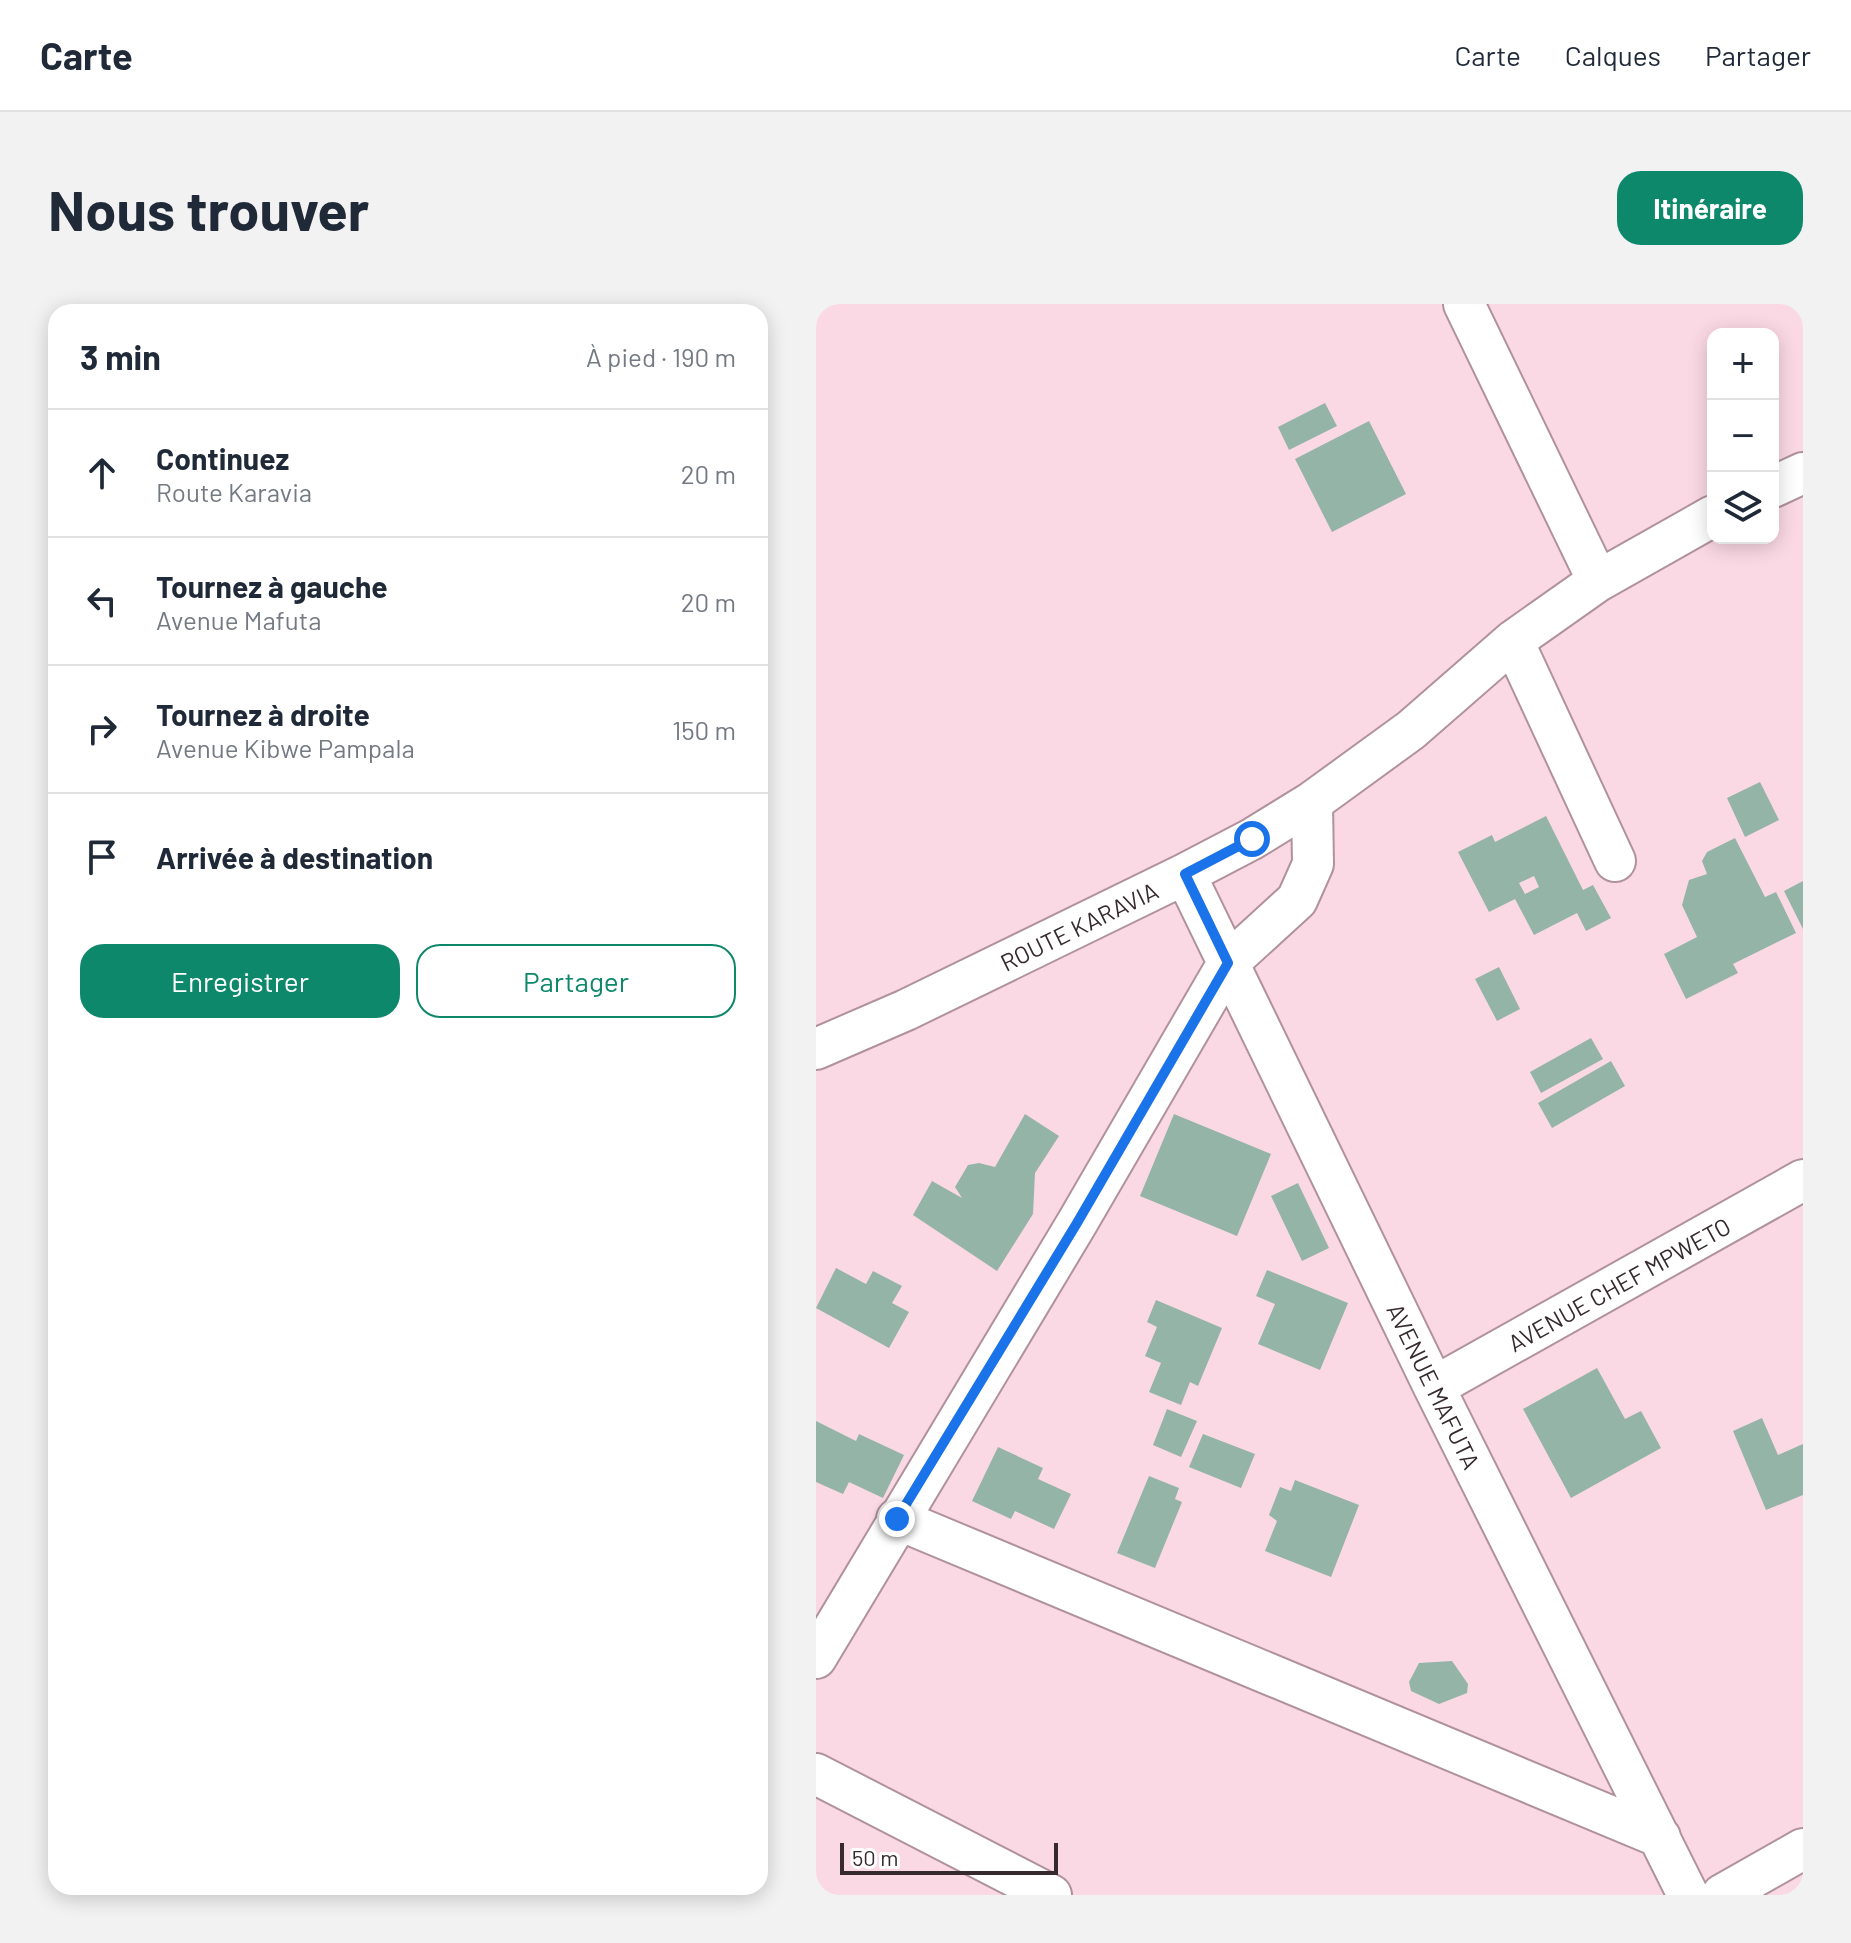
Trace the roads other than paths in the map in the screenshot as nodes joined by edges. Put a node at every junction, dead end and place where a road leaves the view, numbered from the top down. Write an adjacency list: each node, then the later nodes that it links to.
1 (1464, 304): 5 (street)
2 (1803, 473): 3 (street)
3 (1779, 484)
4 (1707, 519): 5 (street, ROUTE KARAVIA)
5 (1598, 581): 6 (street, ROUTE KARAVIA)
6 (1498, 653): 7 (street, ROUTE KARAVIA); 8 (street)
7 (1312, 802): 9 (street, ROUTE KARAVIA); 10 (street)
8 (1615, 861)
9 (1185, 874): 10 (street, AVENUE MAFUTA); 11 (street, ROUTE KARAVIA)
10 (1228, 963): 13 (street, AVENUE MAFUTA); 14 (street)
11 (816, 1049)
12 (1803, 1180): 13 (street, AVENUE CHEF MPWETO)
13 (1434, 1387): 17 (street, AVENUE MAFUTA)
14 (897, 1519): 15 (street); 17 (street)
15 (816, 1658)
16 (816, 1774): 19 (street)
17 (1660, 1837): 20 (street, AVENUE MAFUTA)
18 (1803, 1849): 21 (street)
19 (1051, 1895)
20 (1688, 1895)
21 (1722, 1895)

